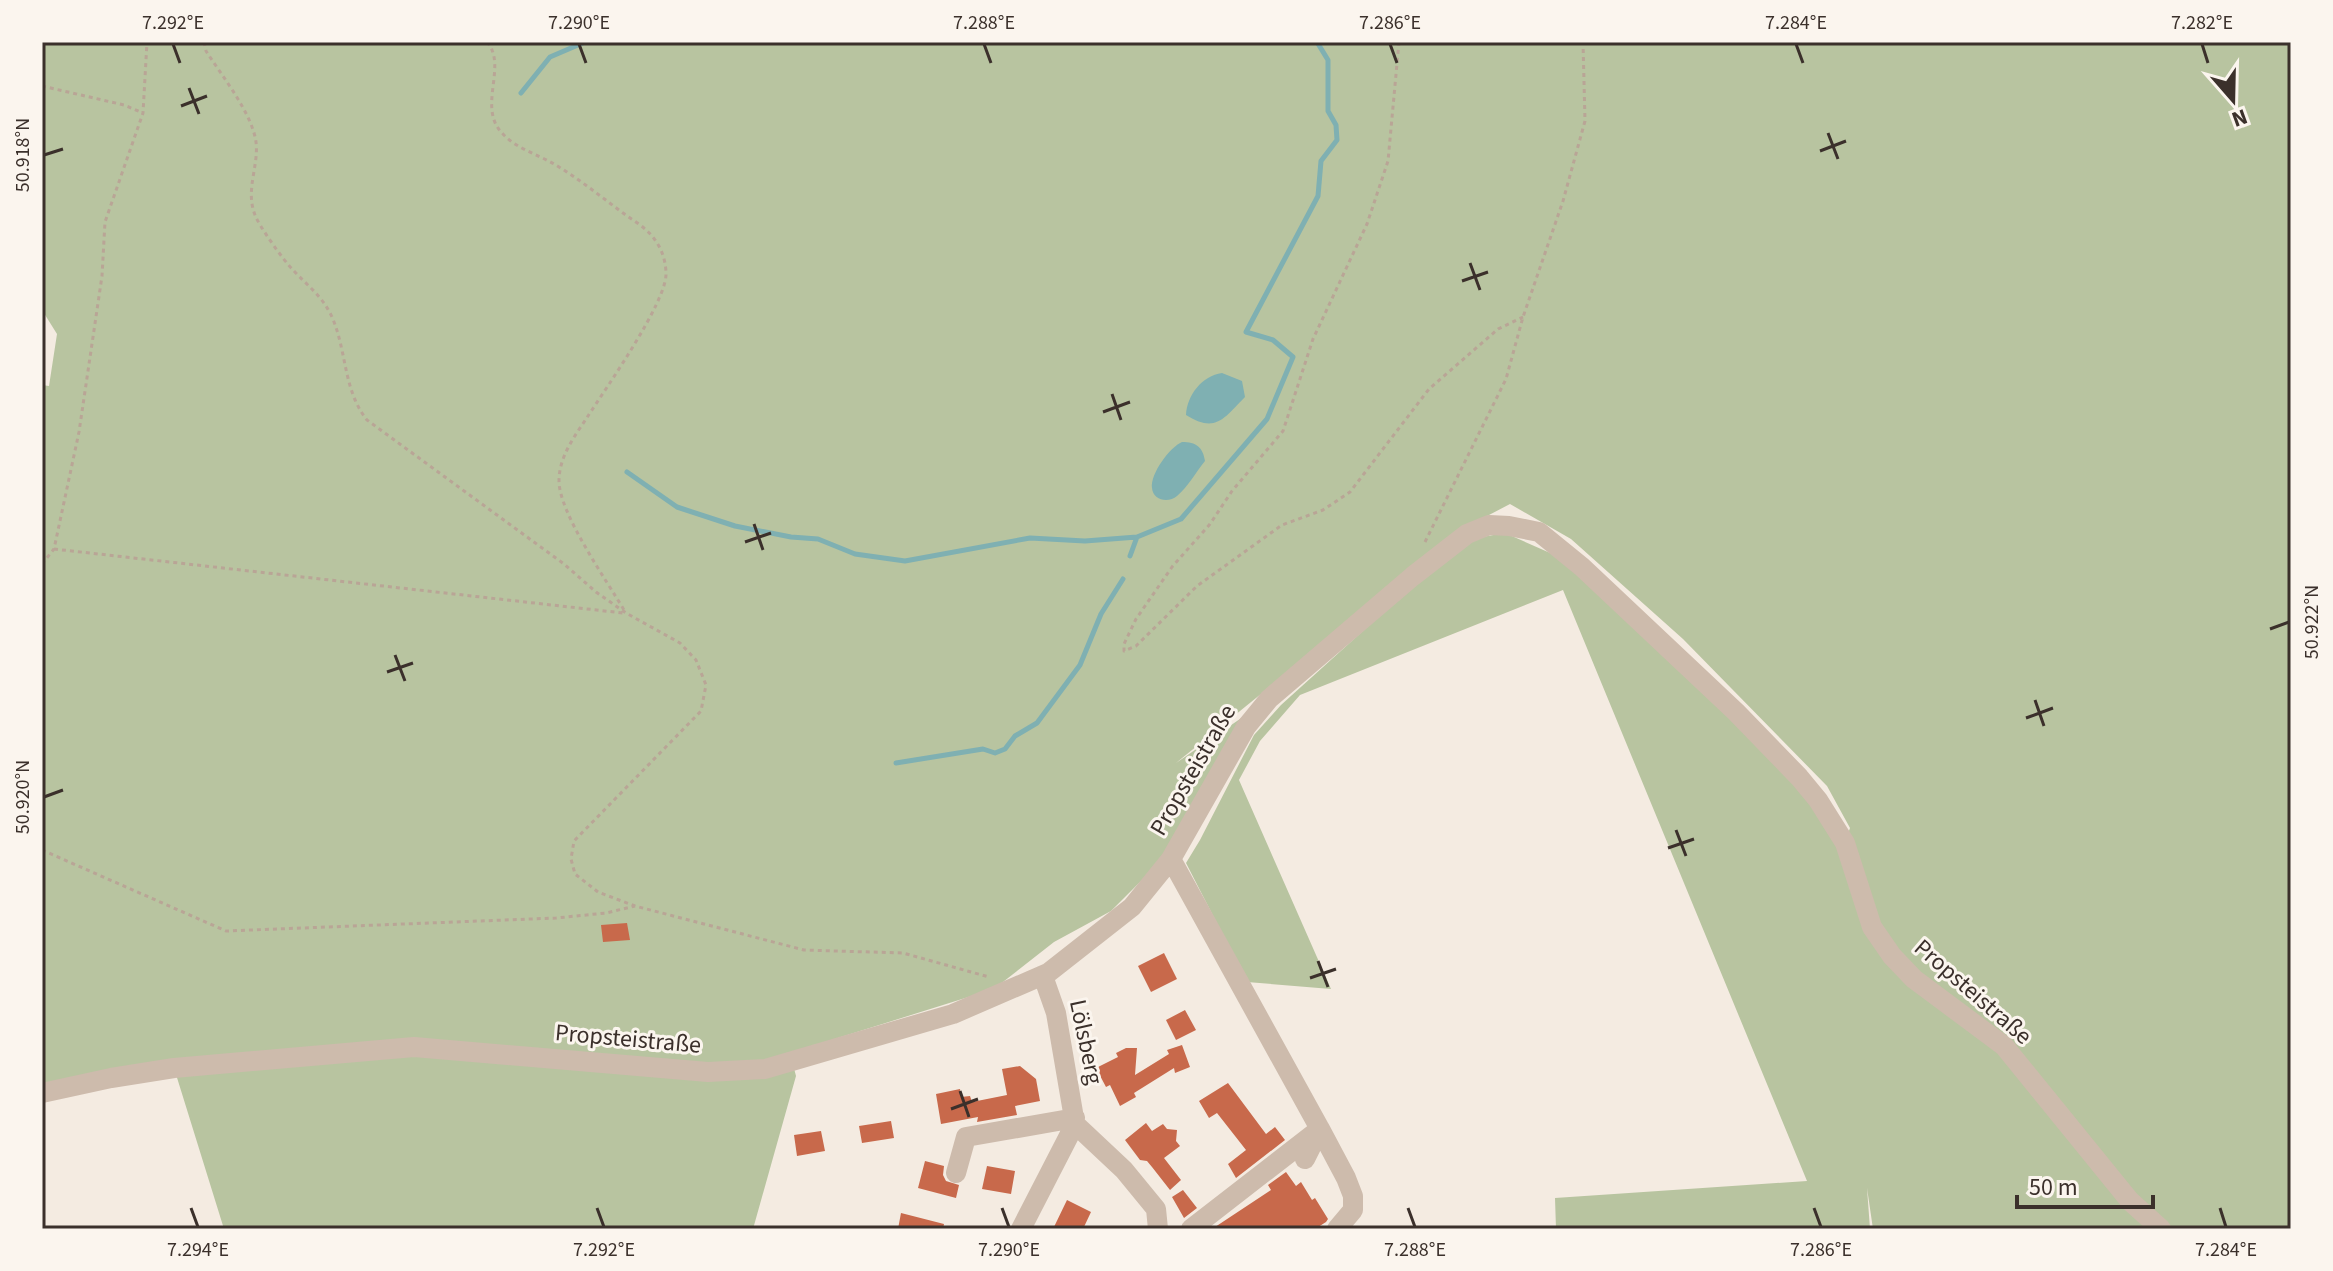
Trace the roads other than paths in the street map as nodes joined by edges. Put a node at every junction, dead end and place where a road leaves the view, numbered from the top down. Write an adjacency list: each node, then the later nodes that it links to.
1 (1171, 859): 2 (street, Propsteistraße); 5 (street); 12 (street, Propsteistraße)
2 (1043, 976): 3 (street, Propsteistraße); 4 (street, Lölsberg)
3 (42, 1093)
4 (1075, 1121): 7 (street, Lölsberg); 8 (street); 9 (street)
5 (1320, 1129): 6 (street); 10 (street); 11 (street)
6 (1305, 1159)
7 (956, 1173)
8 (1021, 1229)
9 (1158, 1229)
10 (1191, 1229)
11 (1337, 1229)
12 (2161, 1229)

